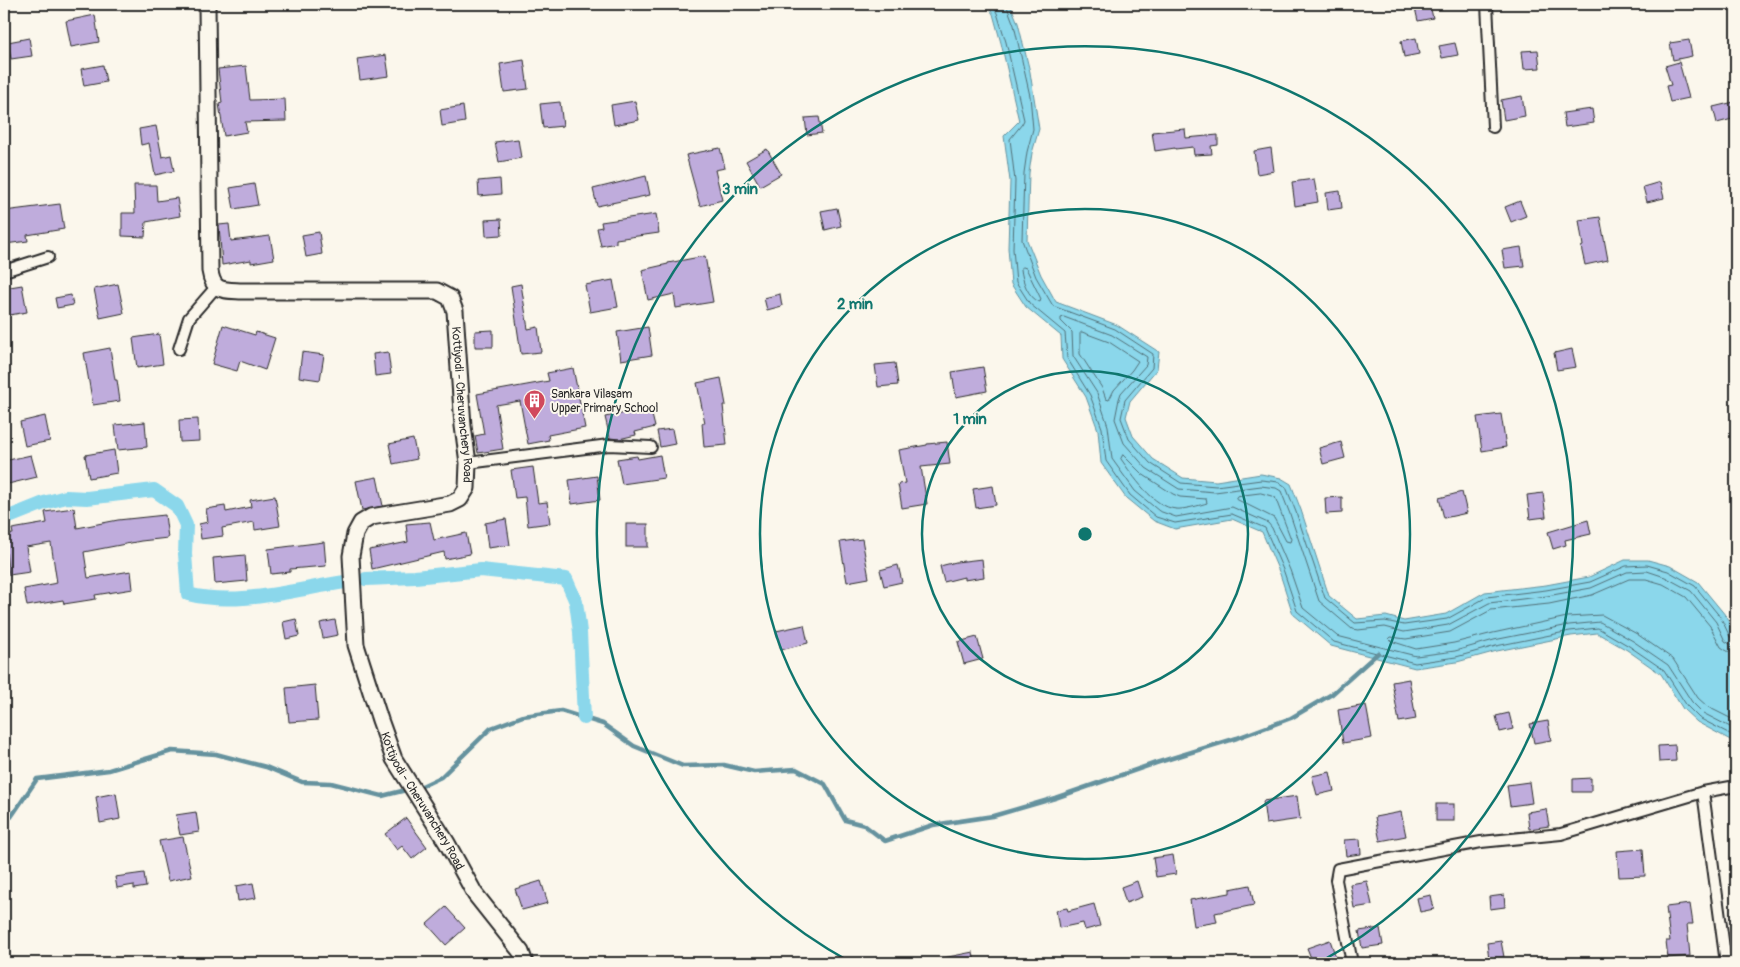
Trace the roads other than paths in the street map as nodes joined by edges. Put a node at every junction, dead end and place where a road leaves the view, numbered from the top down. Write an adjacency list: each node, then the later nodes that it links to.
1 (207, 4): 6 (main road)
2 (1487, 4): 3 (street)
3 (1493, 127)
4 (48, 257): 5 (street)
5 (4, 271)
6 (216, 287): 7 (street); 9 (main road, Kottiyodi - Cheruvanchery Road)
7 (180, 349)
8 (651, 448): 9 (street)
9 (468, 463): 12 (main road, Kottiyodi - Cheruvanchery Road)
10 (1736, 786): 11 (street)
11 (1703, 792): 13 (street); 14 (street)
12 (525, 963)
13 (1352, 963)
14 (1726, 963)

